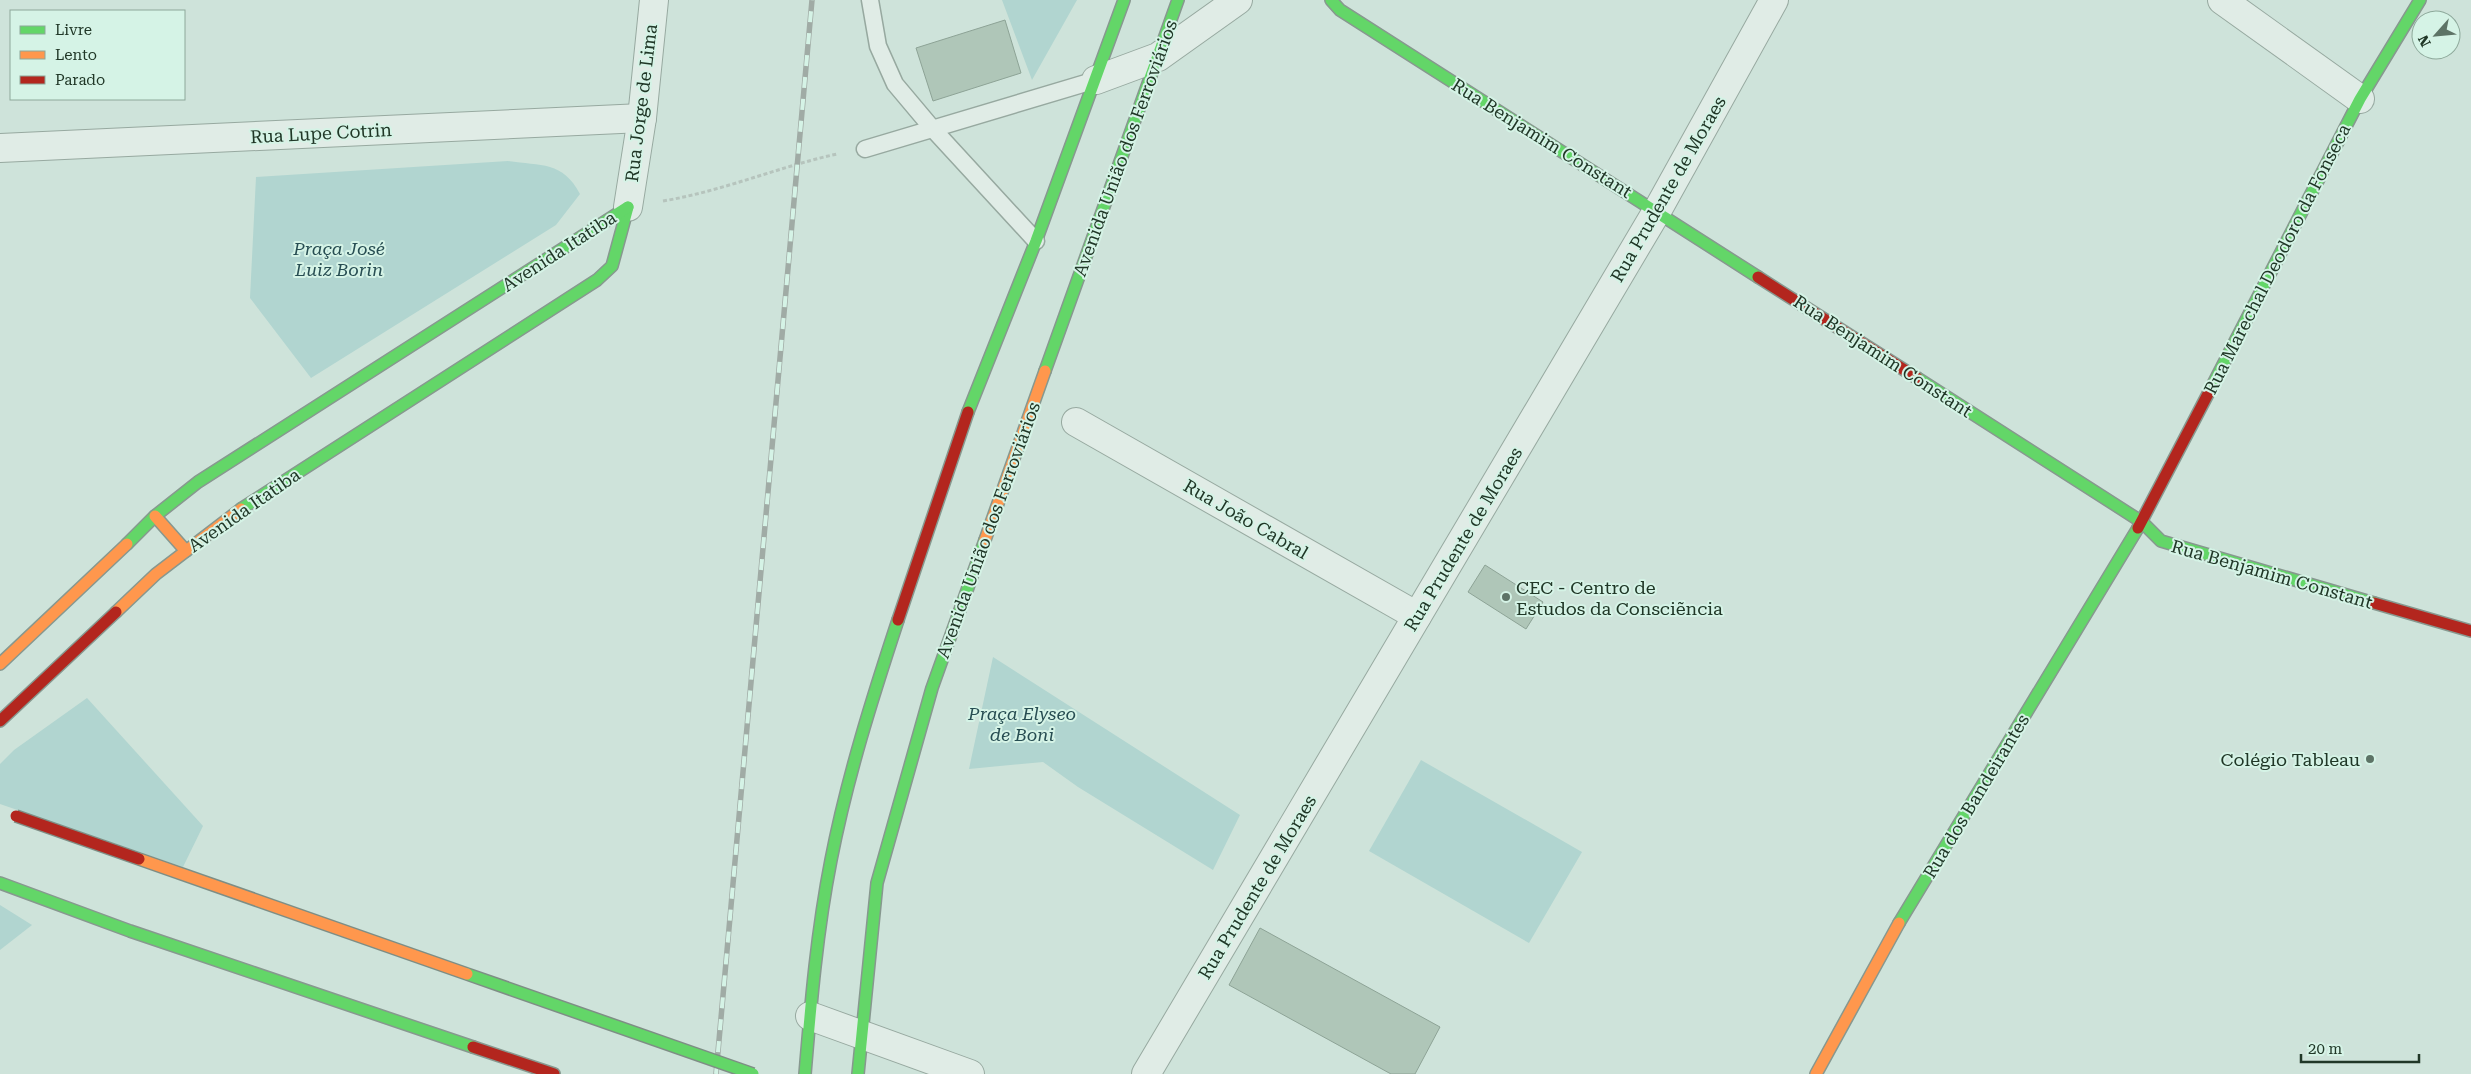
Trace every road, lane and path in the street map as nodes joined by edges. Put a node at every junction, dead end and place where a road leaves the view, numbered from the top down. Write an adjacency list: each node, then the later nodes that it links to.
1 (654, 0): 13 (street, Rua Jorge de Lima)
2 (870, 0): 14 (lane)
3 (1124, 0): 11 (main road)
4 (1178, 0): 10 (main road, Avenida União dos Ferroviários)
5 (1238, 0): 10 (street)
6 (1331, 0): 18 (main road, Rua Benjamim Constant)
7 (1774, 0): 18 (street, Rua Prudente de Moraes)
8 (2222, 0): 12 (street)
9 (2420, 0): 12 (main road, Rua Marechal Deodoro da Fonseca)
10 (1158, 57): 11 (street); 31 (main road, Avenida União dos Ferroviários)
11 (1096, 80): 14 (lane); 19 (main road)
12 (2360, 98): 22 (main road, Rua Marechal Deodoro da Fonseca)
13 (642, 118): 15 (street, Rua Lupe Cotrin); 17 (street, Rua Jorge de Lima)
14 (932, 128): 16 (lane); 19 (lane)
15 (0, 148)
16 (865, 149): 17 (path)
17 (628, 207): 21 (main road, Avenida Itatiba); 23 (main road, Avenida Itatiba)
18 (1657, 211): 22 (main road, Rua Benjamim Constant); 24 (street, Rua Prudente de Moraes)
19 (1036, 241): 30 (main road)
20 (1076, 422): 24 (street, Rua João Cabral)
21 (154, 516): 23 (main road); 26 (main road, Avenida Itatiba)
22 (2142, 522): 25 (main road, Rua Benjamim Constant); 38 (main road, Rua dos Bandeirantes)
23 (186, 550): 27 (main road, Avenida Itatiba)
24 (1417, 616): 37 (street, Rua Prudente de Moraes)
25 (2471, 632)
26 (0, 664)
27 (0, 721)
28 (12, 815): 33 (main road, bridge)
29 (0, 884): 32 (main road)
30 (810, 1016): 31 (street); 34 (main road)
31 (862, 1035): 35 (main road, Avenida União dos Ferroviários); 36 (street)
32 (554, 1074)
33 (753, 1074)
34 (805, 1074)
35 (858, 1074)
36 (970, 1074)
37 (1146, 1074)
38 (1816, 1074)

